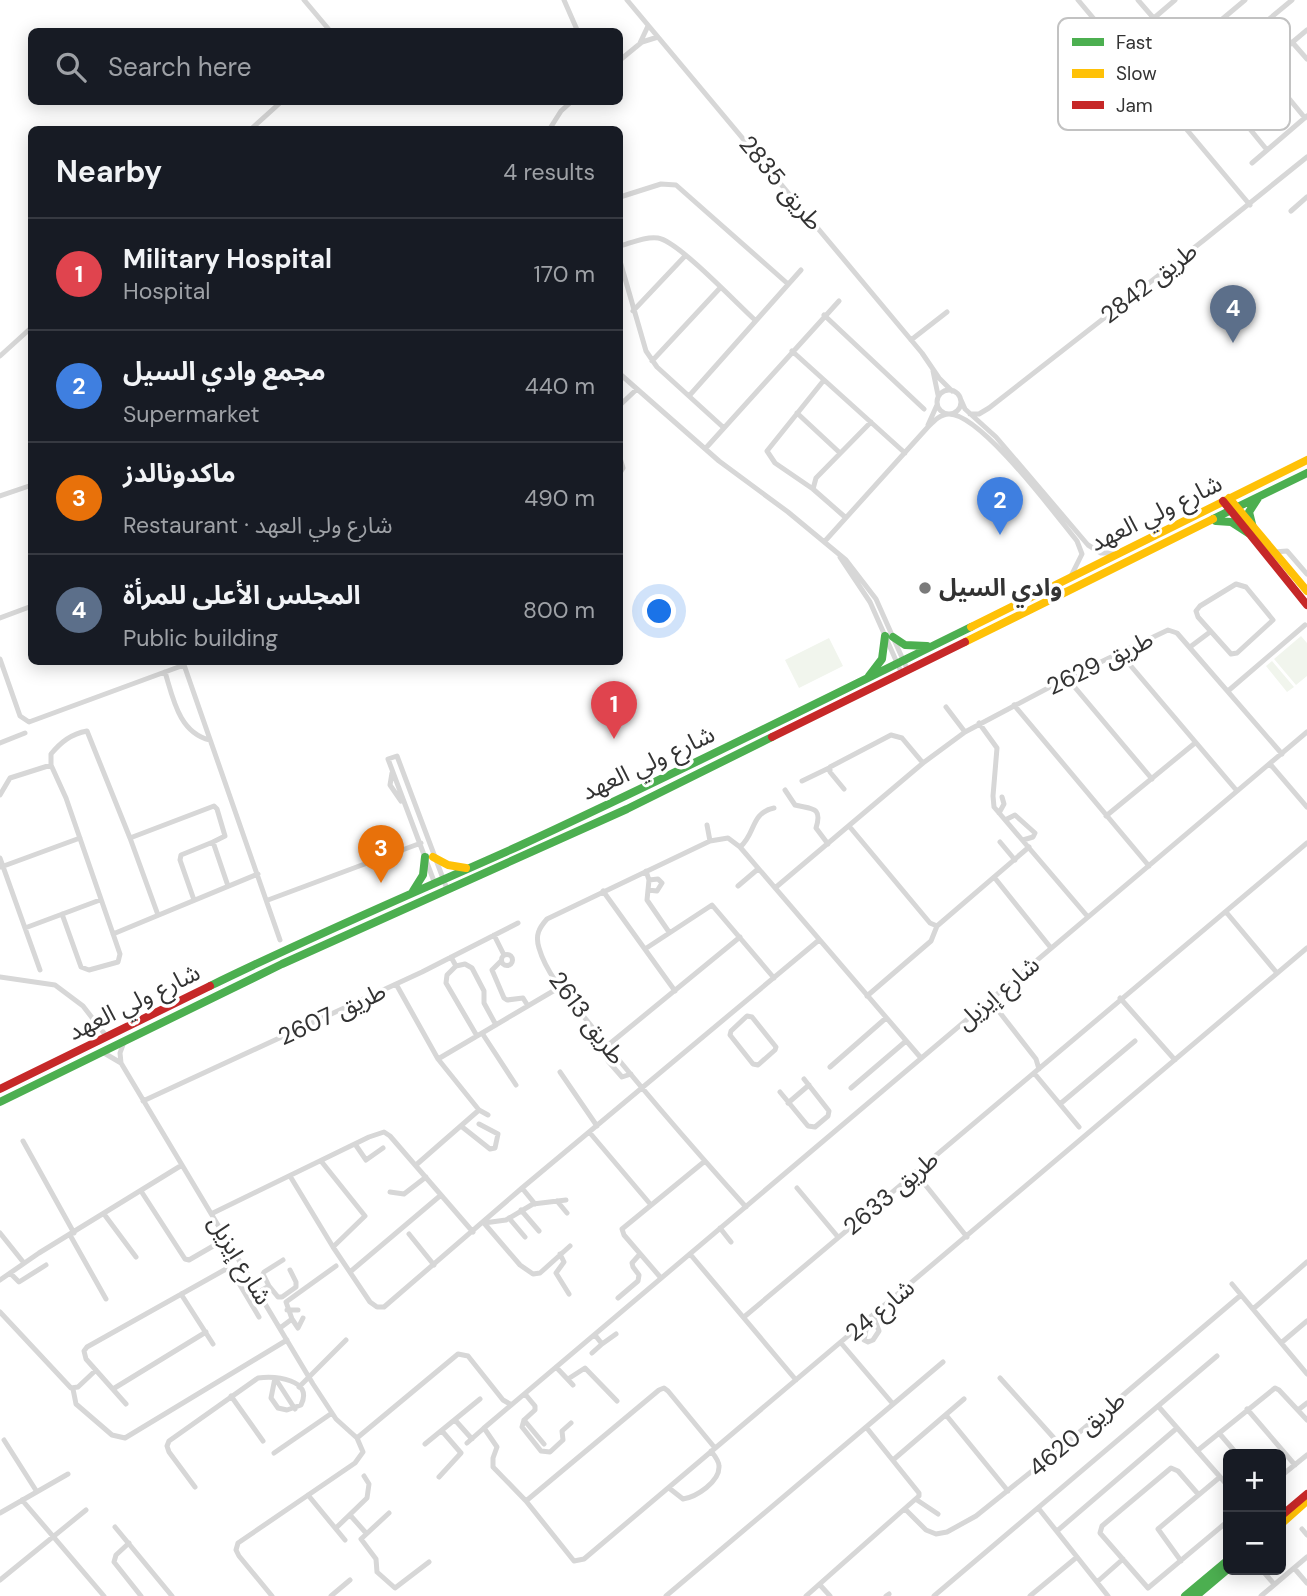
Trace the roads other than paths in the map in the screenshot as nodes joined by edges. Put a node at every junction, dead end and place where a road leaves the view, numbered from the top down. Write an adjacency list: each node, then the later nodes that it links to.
1 (304, 0): 14 (street)
2 (564, 0): 15 (street)
3 (626, 0): 13 (street, طريق 2835)
4 (1078, 0): 9 (street)
5 (1138, 0): 10 (street)
6 (1175, 0): 10 (street)
7 (1245, 0): 11 (street)
8 (1292, 0): 12 (street)
9 (1093, 18)
10 (1153, 18)
11 (1224, 18)
12 (1271, 18)
13 (648, 26): 17 (street, طريق 2835); 19 (street)
14 (328, 28)
15 (576, 28)
16 (1307, 30): 18 (street)
17 (658, 37): 19 (street); 49 (street, طريق 2835)
18 (1292, 42): 21 (street)
19 (638, 45): 20 (street)
20 (623, 58)
21 (1307, 59)
22 (1290, 98): 25 (street)
23 (278, 105): 26 (street)
24 (568, 105): 27 (street)
25 (1306, 117): 30 (street)
26 (254, 126)
27 (552, 126)
28 (1187, 130): 35 (street)
29 (1251, 130): 30 (street)
30 (1267, 150): 32 (street)
31 (1307, 157): 35 (street, طريق 2842)
32 (1252, 163)
33 (623, 196): 41 (street)
34 (1307, 199): 36 (street)
35 (1250, 205): 62 (street, طريق 2842)
36 (1291, 211)
37 (623, 245): 38 (street)
38 (685, 256): 42 (street); 44 (street)
39 (801, 270): 41 (street)
40 (623, 273): 44 (street)
41 (788, 284): 47 (street)
42 (720, 288): 47 (street); 52 (street)
43 (839, 301): 46 (street)
44 (633, 311): 52 (street)
45 (947, 312): 49 (street)
46 (824, 315): 50 (street); 63 (street)
47 (755, 320): 58 (street)
48 (28, 331): 51 (street)
49 (911, 340): 53 (street, طريق 2835)
50 (792, 351): 55 (street); 69 (street)
51 (0, 356)
52 (652, 361): 58 (street)
53 (932, 368): 57 (street, طريق 2835); 61 (street, طريق 2835)
54 (623, 377): 56 (street)
55 (824, 380): 64 (street); 67 (street)
56 (637, 389): 60 (street); 71 (street)
57 (952, 391): 59 (street); 61 (street)
58 (689, 396): 69 (street)
59 (961, 400): 65 (street); 66 (street)
60 (623, 402)
61 (937, 402): 65 (street); 70 (street)
62 (989, 408): 66 (street, طريق 2842); 68 (street, طريق 2842)
63 (924, 409)
64 (797, 413): 72 (street); 77 (street)
65 (949, 414): 68 (street); 70 (street)
66 (970, 414): 68 (street)
67 (871, 422): 72 (street); 73 (street)
68 (978, 424): 86 (street); 89 (street)
69 (724, 428): 71 (street)
70 (927, 428): 73 (street)
71 (705, 449): 85 (street)
72 (840, 453): 77 (street)
73 (905, 453): 82 (street)
74 (1307, 460): 80 (main road, شارع ولي العهد)
75 (1307, 473): 79 (main road, شارع ولي العهد)
76 (28, 486): 78 (street)
77 (813, 489): 82 (street)
78 (0, 496)
79 (1258, 497): 81 (main road, شارع ولي العهد); 84 (main road)
80 (1226, 500): 81 (main road); 86 (main road, شارع ولي العهد)
81 (1234, 510): 83 (main road, شارع ولي العهد); 84 (main road)
82 (845, 517): 85 (street)
83 (1210, 521): 84 (main road); 103 (main road, شارع ولي العهد)
84 (1250, 530): 87 (main road); 91 (main road)
85 (825, 541): 96 (street)
86 (1123, 552): 89 (main road, شارع ولي العهد)
87 (1273, 552): 88 (street); 90 (main road)
88 (1307, 574)
89 (1070, 577): 97 (main road, شارع ولي العهد)
90 (1307, 592)
91 (1307, 605)
92 (28, 608): 93 (street)
93 (0, 618)
94 (1305, 625): 107 (street)
95 (1211, 633): 95 (street); 98 (street)
96 (889, 637): 97 (main road); 103 (street); 105 (main road)
97 (929, 646): 103 (main road, شارع ولي العهد)
98 (1191, 649): 99 (street, طريق 2629); 107 (street, طريق 2629)
99 (1119, 652): 106 (street, طريق 2629); 116 (street)
100 (0, 659): 104 (street)
101 (180, 665): 104 (street)
102 (185, 665): 114 (street)
103 (902, 667): 105 (main road, شارع ولي العهد); 160 (main road, شارع ولي العهد)
104 (164, 672): 114 (street)
105 (869, 676): 153 (main road, شارع ولي العهد)
106 (1066, 678): 108 (street, طريق 2629); 122 (street)
107 (1228, 691): 117 (street, طريق 2629)
108 (1014, 705): 110 (street, طريق 2629); 132 (street)
109 (946, 707): 111 (street)
110 (979, 723): 111 (street, طريق 2629); 131 (street)
111 (965, 732): 118 (street, طريق 2629)
112 (1307, 732): 117 (street, شارع إيزيل)
113 (25, 733): 115 (street)
114 (210, 740): 156 (street)
115 (0, 743)
116 (1195, 743): 122 (street); 126 (street)
117 (1282, 754): 119 (street, شارع إيزيل)
118 (923, 763): 121 (street); 135 (street, طريق 2629)
119 (1270, 764): 126 (street, شارع إيزيل); 129 (street)
120 (51, 765): 127 (street); 136 (street); 137 (street)
121 (830, 768): 123 (street); 124 (street)
122 (1152, 779): 132 (street)
123 (802, 781)
124 (844, 789)
125 (785, 790): 145 (street)
126 (1237, 791): 151 (street, شارع إيزيل)
127 (0, 795)
128 (1002, 797): 131 (street)
129 (1307, 807)
130 (774, 808): 146 (street)
131 (999, 813): 133 (street)
132 (1106, 816): 151 (street)
133 (1005, 820): 138 (street); 138 (street)
134 (707, 825): 140 (street)
135 (849, 826): 145 (street, طريق 2629); 174 (street)
136 (80, 838): 152 (street); 166 (street)
137 (130, 838): 141 (street); 171 (street)
138 (1023, 840): 147 (street)
139 (427, 841): 144 (street); 144 (street); 148 (street)
140 (710, 841): 146 (street, طريق 2613); 155 (street, طريق 2613)
141 (213, 842): 159 (street); 168 (street)
142 (1000, 842): 150 (street)
143 (1307, 843): 169 (street, طريق 2633)
144 (419, 844): 148 (street); 167 (street)
145 (828, 844): 162 (street, طريق 2629)
146 (740, 847): 154 (street)
147 (1029, 847): 150 (street); 172 (street)
148 (429, 857): 153 (main road); 160 (street); 164 (main road)
149 (0, 858): 152 (street)
150 (1015, 860): 157 (street)
151 (1149, 866): 172 (street, شارع إيزيل)
152 (2, 867): 175 (street)
153 (468, 868): 160 (main road, شارع ولي العهد)
154 (758, 869): 161 (street); 162 (street)
155 (646, 871): 158 (street); 165 (street, طريق 2613)
156 (258, 874): 159 (street); 167 (street)
157 (994, 877): 174 (street); 182 (street)
158 (649, 880): 163 (street); 163 (street)
159 (228, 886): 168 (street)
160 (440, 886): 164 (main road, شارع ولي العهد); 204 (main road, شارع ولي العهد)
161 (738, 886)
162 (775, 888): 181 (street)
163 (648, 890): 176 (street)
164 (412, 891): 203 (main road, شارع ولي العهد)
165 (603, 891): 184 (street); 192 (street, طريق 2613)
166 (100, 900): 170 (street); 177 (street)
167 (268, 900): 180 (street)
168 (194, 901): 171 (street)
169 (1226, 912): 188 (street); 195 (street, طريق 2633)
170 (62, 914): 175 (street); 177 (street)
171 (158, 915): 177 (street)
172 (1088, 917): 182 (street, شارع إيزيل)
173 (518, 923): 178 (street, طريق 2607)
174 (937, 926): 194 (street)
175 (25, 928): 187 (street)
176 (669, 932): 179 (street); 184 (street)
177 (113, 934)
178 (494, 935): 185 (street, طريق 2607); 197 (street)
179 (740, 937): 190 (street); 193 (street)
180 (280, 940)
181 (819, 940): 190 (street); 194 (street)
182 (1051, 948): 196 (street, شارع إيزيل)
183 (1307, 948): 188 (street, شارع 24)
184 (645, 949): 193 (street)
185 (451, 957): 186 (street); 191 (street, طريق 2607)
186 (456, 966): 201 (street); 202 (street)
187 (40, 970)
188 (1277, 973): 212 (street, شارع 24)
189 (0, 977): 203 (street)
190 (774, 978): 198 (street)
191 (396, 984): 211 (street); 226 (street, طريق 2607)
192 (560, 986): 197 (street); 208 (street, طريق 2613)
193 (675, 991): 208 (street)
194 (867, 996): 199 (street)
195 (1120, 998): 212 (street); 215 (street, طريق 2633)
196 (990, 1000): 210 (street, شارع إيزيل); 215 (street)
197 (528, 1006): 201 (street)
198 (731, 1014): 200 (street); 221 (street)
199 (887, 1018): 205 (street); 214 (street)
200 (739, 1023): 200 (street)
201 (496, 1025): 202 (street)
202 (480, 1035): 211 (street); 219 (street)
203 (107, 1037): 207 (main road); 223 (main road, شارع ولي العهد)
204 (125, 1040): 207 (main road, شارع ولي العهد); 213 (street)
205 (906, 1041): 210 (street); 222 (street)
206 (1135, 1041): 228 (street)
207 (112, 1046): 209 (main road, شارع ولي العهد)
208 (610, 1048): 217 (street, طريق 2613); 217 (street)
209 (101, 1052): 213 (street); 225 (main road, شارع ولي العهد)
210 (921, 1058): 236 (street, شارع إيزيل)
211 (438, 1059): 229 (street)
212 (1175, 1060): 274 (street, شارع 24)
213 (121, 1063): 226 (street, شارع إيزيل)
214 (830, 1066)
215 (1037, 1071): 228 (street); 247 (street, طريق 2633)
216 (560, 1072): 234 (street)
217 (631, 1074): 221 (street, طريق 2613)
218 (804, 1079): 220 (street)
219 (516, 1085)
220 (809, 1086): 227 (street); 230 (street)
221 (642, 1088): 234 (street); 244 (street, طريق 2613)
222 (851, 1088)
223 (0, 1089)
224 (779, 1092): 227 (street)
225 (0, 1101)
226 (143, 1101): 245 (street, شارع إيزيل)
227 (788, 1103): 232 (street)
228 (1060, 1104): 235 (street)
229 (483, 1113): 231 (street); 233 (street)
230 (826, 1118): 232 (street); 236 (street)
231 (480, 1125): 238 (street); 238 (street)
232 (818, 1125): 239 (street)
233 (461, 1126): 238 (street); 246 (street)
234 (597, 1126): 237 (street)
235 (1079, 1127)
236 (836, 1130): 239 (street, شارع إيزيل)
237 (590, 1133): 250 (street); 258 (street)
238 (471, 1134)
239 (828, 1137): 259 (street, شارع إيزيل)
240 (23, 1141): 270 (street)
241 (355, 1144): 242 (street); 243 (street); 246 (street)
242 (383, 1148)
243 (321, 1161): 248 (street); 278 (street)
244 (705, 1161): 258 (street); 259 (street, طريق 2613)
245 (182, 1165): 252 (street); 261 (street, شارع إيزيل)
246 (416, 1165): 249 (street)
247 (915, 1172): 273 (street, طريق 2633); 274 (street)
248 (290, 1175): 261 (street); 278 (street)
249 (426, 1177): 253 (street); 254 (street)
250 (522, 1188): 257 (street); 265 (street)
251 (797, 1188): 273 (street)
252 (141, 1191): 263 (street); 275 (street)
253 (390, 1192)
254 (441, 1195): 268 (street); 290 (street)
255 (566, 1200): 256 (street)
256 (558, 1201): 257 (street); 262 (street)
257 (535, 1204): 260 (street)
258 (651, 1205): 280 (street)
259 (746, 1207): 266 (street, شارع إيزيل)
260 (521, 1210): 264 (street); 267 (street)
261 (213, 1213): 275 (street, شارع إيزيل)
262 (567, 1213)
263 (104, 1214): 270 (street); 282 (street)
264 (509, 1218): 265 (street); 272 (street)
265 (484, 1223): 268 (street); 279 (street)
266 (720, 1228): 276 (street); 281 (street, شارع إيزيل)
267 (539, 1231)
268 (473, 1232): 287 (street)
269 (0, 1233): 285 (street)
270 (72, 1234): 285 (street); 305 (street)
271 (409, 1234): 287 (street)
272 (526, 1237)
273 (838, 1237): 312 (street, طريق 2633)
274 (967, 1237): 310 (street, شارع 24)
275 (227, 1238): 292 (street, شارع إيزيل)
276 (731, 1242)
277 (570, 1246): 279 (street)
278 (333, 1247): 290 (street)
279 (560, 1254): 301 (street)
280 (640, 1254): 293 (street); 298 (street)
281 (690, 1254): 293 (street, شارع إيزيل); 312 (street)
282 (136, 1258)
283 (283, 1260): 297 (street)
284 (1307, 1262): 306 (street)
285 (24, 1263): 291 (street)
286 (46, 1265): 291 (street)
287 (434, 1265): 290 (street)
288 (336, 1266): 307 (street)
289 (290, 1270): 297 (street)
290 (350, 1272)
291 (10, 1273): 294 (street)
292 (248, 1274): 295 (street); 299 (street, شارع إيزيل)
293 (661, 1278): 304 (street, شارع إيزيل)
294 (0, 1280)
295 (237, 1280): 300 (street); 311 (street)
296 (1232, 1284): 302 (street)
297 (269, 1286): 299 (street)
298 (630, 1287): 303 (street); 304 (street)
299 (259, 1292): 317 (street, شارع إيزيل)
300 (181, 1294): 318 (street); 331 (street)
301 (569, 1294)
302 (1241, 1295): 306 (street); 371 (street, طريق 4620)
303 (618, 1298)
304 (638, 1298): 320 (street, شارع إيزيل)
305 (106, 1299)
306 (1252, 1309): 324 (street)
307 (288, 1310): 308 (street); 314 (street)
308 (298, 1310)
309 (0, 1312): 339 (street)
310 (873, 1315): 316 (street, شارع 24); 316 (street)
311 (259, 1317)
312 (744, 1317): 336 (street)
313 (303, 1318): 314 (street)
314 (292, 1319): 317 (street)
315 (1307, 1321): 324 (street)
316 (862, 1325): 323 (street, شارع 24)
317 (280, 1328): 321 (street, شارع إيزيل)
318 (206, 1332): 325 (street); 340 (street)
319 (616, 1334): 326 (street)
320 (595, 1335): 326 (street); 330 (street, شارع إيزيل)
321 (287, 1340): 337 (street, شارع إيزيل); 339 (street)
322 (346, 1340): 337 (street)
323 (841, 1343): 336 (street, شارع 24); 350 (street)
324 (1281, 1343): 332 (street)
325 (213, 1344)
326 (602, 1344): 327 (street)
327 (592, 1353)
328 (1217, 1356): 351 (street)
329 (943, 1362): 350 (street)
330 (556, 1367): 335 (street); 342 (street, شارع إيزيل)
331 (96, 1370): 339 (street); 340 (street)
332 (1307, 1374)
333 (275, 1378): 341 (street); 343 (street); 352 (street); 352 (street)
334 (1000, 1378): 371 (street)
335 (568, 1379): 338 (street); 346 (street)
336 (796, 1380): 373 (street, شارع 24)
337 (311, 1381): 341 (street); 355 (street, شارع إيزيل)
338 (573, 1385)
339 (73, 1389)
340 (113, 1389): 348 (street)
341 (301, 1389): 352 (street)
342 (525, 1394): 349 (street, شارع إيزيل); 358 (street)
343 (231, 1396): 368 (street); 385 (street)
344 (480, 1399): 357 (street)
345 (964, 1399): 356 (street)
346 (617, 1401)
347 (1307, 1402): 354 (street)
348 (126, 1404)
349 (510, 1404): 362 (street, شارع إيزيل); 366 (street)
350 (893, 1404): 361 (street)
351 (1158, 1406): 363 (street); 396 (street)
352 (295, 1409)
353 (1247, 1409): 354 (street); 365 (street); 378 (street)
354 (1298, 1410): 359 (street)
355 (332, 1413): 366 (street, شارع إيزيل); 375 (street)
356 (946, 1415): 377 (street); 387 (street)
357 (455, 1420): 362 (street, شارع إيزيل); 364 (street)
358 (524, 1420): 360 (street); 370 (street)
359 (1307, 1420)
360 (571, 1423)
361 (866, 1427): 377 (street); 437 (street)
362 (484, 1428): 394 (street)
363 (1177, 1428): 374 (street); 409 (street)
364 (442, 1431): 369 (street); 383 (street)
365 (1219, 1433): 372 (street); 374 (street)
366 (357, 1438): 391 (street, شارع إيزيل)
367 (4, 1440): 388 (street)
368 (263, 1441)
369 (425, 1444)
370 (544, 1444)
371 (1062, 1447): 387 (street, طريق 4620)
372 (1233, 1449)
373 (713, 1450): 386 (street, شارع 24); 386 (street); 394 (street)
374 (1197, 1451): 382 (street)
375 (274, 1453)
376 (1307, 1455): 378 (street)
377 (893, 1460): 393 (street)
378 (1295, 1465): 379 (street)
379 (1286, 1472)
380 (68, 1474): 388 (street)
381 (364, 1476): 403 (street)
382 (1220, 1476): 384 (street); 389 (street)
383 (439, 1477)
384 (1223, 1480)
385 (195, 1488)
386 (668, 1488): 394 (street, شارع 24)
387 (1008, 1491): 398 (street, طريق 4620)
388 (37, 1492): 392 (street)
389 (1198, 1494): 417 (street); 418 (street)
390 (1307, 1494): 399 (main road)
391 (309, 1496): 407 (street); 435 (street)
392 (22, 1500): 400 (street); 412 (street)
393 (917, 1500): 398 (street); 402 (street)
394 (526, 1502)
395 (1307, 1502): 404 (main road)
396 (1039, 1509): 409 (street); 440 (street)
397 (86, 1510): 412 (street)
398 (906, 1510): 429 (street)
399 (1286, 1512)
400 (0, 1513)
401 (389, 1513): 410 (street)
402 (938, 1514)
403 (350, 1515): 407 (street); 410 (street)
404 (1286, 1520)
405 (1223, 1525): 418 (street)
406 (115, 1527): 414 (street)
407 (335, 1528): 413 (street)
408 (1302, 1529): 411 (street)
409 (1057, 1531): 415 (street)
410 (366, 1533): 419 (street)
411 (1307, 1535)
412 (53, 1536): 424 (street); 432 (street)
413 (345, 1540)
414 (129, 1543): 433 (street); 434 (street)
415 (1077, 1557): 426 (street); 431 (street)
416 (1307, 1557): 421 (street)
417 (1123, 1559): 418 (street); 426 (street)
418 (1181, 1561)
419 (429, 1562)
420 (1223, 1564): 443 (main road)
421 (1294, 1568): 427 (street); 428 (street)
422 (1223, 1575): 430 (main road)
423 (1266, 1575): 428 (street)
424 (0, 1580)
425 (350, 1580): 436 (street)
426 (1097, 1582): 442 (street)
427 (1307, 1583)
428 (1274, 1584): 446 (street)
429 (820, 1585): 438 (street); 439 (street)
430 (1209, 1590): 444 (main road)
431 (1038, 1594): 441 (street)
432 (104, 1596)
433 (141, 1596)
434 (172, 1596)
435 (272, 1596)
436 (331, 1596)
437 (666, 1596)
438 (806, 1596)
439 (830, 1596)
440 (934, 1596)
441 (1030, 1596)
442 (1108, 1596)
443 (1185, 1596)
444 (1196, 1596): 445 (street)
445 (1202, 1596)
446 (1261, 1596)

